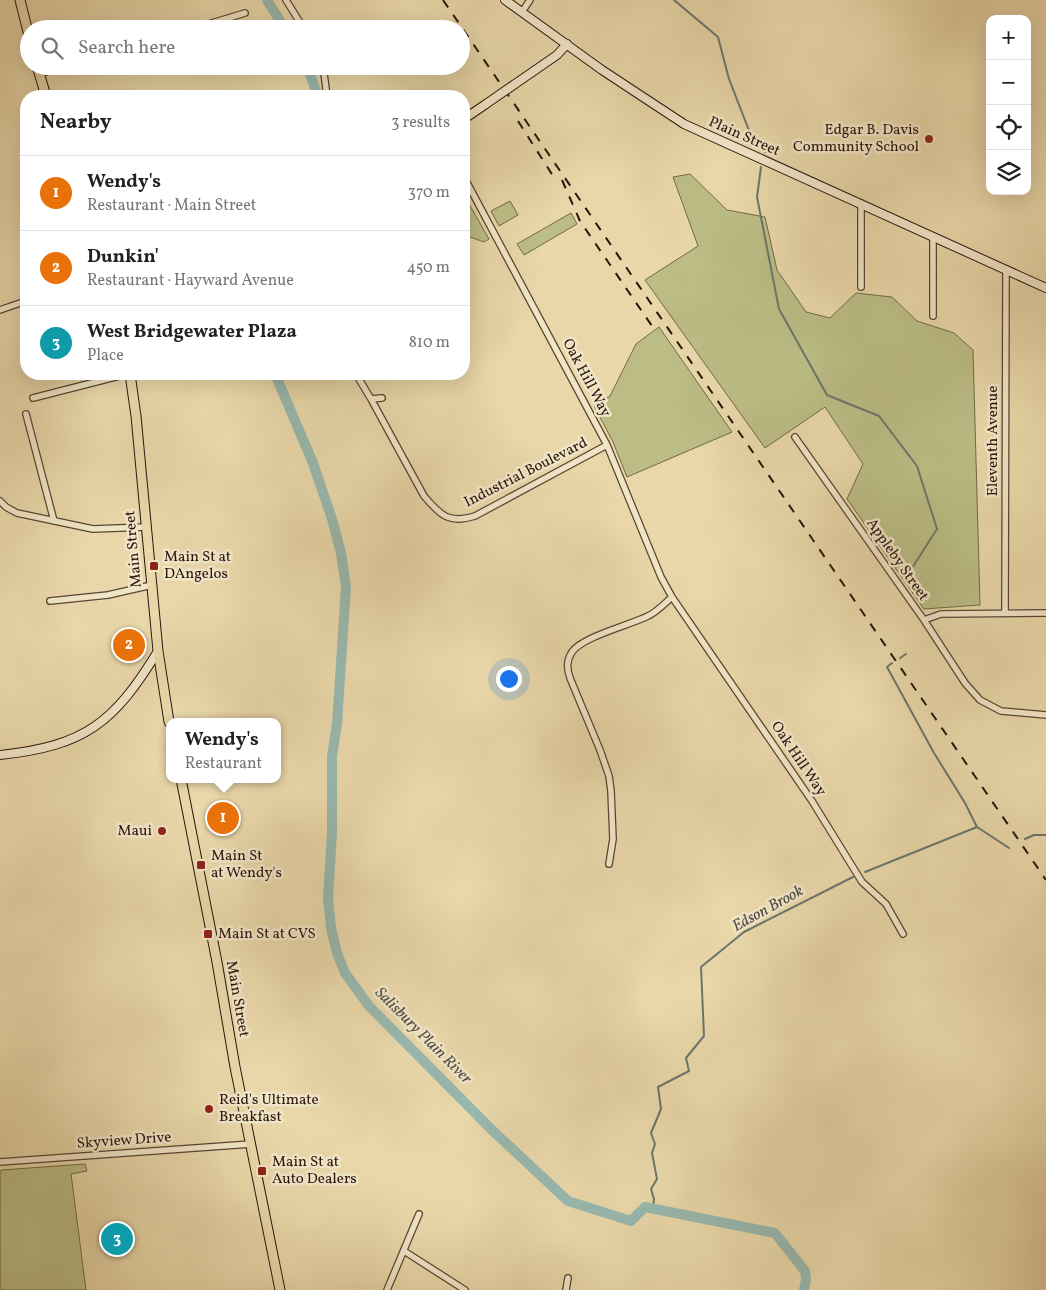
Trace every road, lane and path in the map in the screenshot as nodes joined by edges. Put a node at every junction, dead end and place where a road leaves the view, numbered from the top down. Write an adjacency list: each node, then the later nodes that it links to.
1 (20, 0): 7 (main road)
2 (286, 0): 9 (street)
3 (505, 0): 5 (main road, Plain Street)
4 (530, 0): 5 (street)
5 (522, 12): 10 (main road, Plain Street)
6 (245, 13): 8 (street)
7 (25, 20)
8 (222, 20)
9 (298, 20)
10 (567, 44): 15 (main road, bridge); 17 (main road, Plain Street)
11 (40, 75): 13 (main road)
12 (324, 75): 14 (street)
13 (44, 90)
14 (326, 90)
15 (470, 115)
16 (470, 188): 33 (street, Oak Hill Way)
17 (861, 203): 18 (main road, Plain Street); 20 (street)
18 (933, 236): 19 (main road, Plain Street); 24 (street)
19 (1006, 270): 21 (main road, Plain Street); 40 (street, Eleventh Avenue)
20 (861, 287)
21 (1046, 288)
22 (20, 303): 23 (street)
23 (0, 310)
24 (933, 316)
25 (104, 380): 28 (street)
26 (129, 380): 36 (main road, Main Street)
27 (360, 380): 30 (street, Industrial Boulevard)
28 (32, 398)
29 (382, 398): 30 (street)
30 (371, 399): 33 (street, Industrial Boulevard)
31 (26, 414): 35 (street)
32 (795, 437): 42 (street, Appleby Street)
33 (607, 445): 38 (street, Oak Hill Way)
34 (0, 501): 35 (street)
35 (54, 522): 36 (street)
36 (146, 527): 37 (main road, Main Street)
37 (152, 585): 39 (street); 43 (main road, Main Street)
38 (672, 598): 50 (street); 51 (street, Oak Hill Way)
39 (50, 602)
40 (1005, 613): 41 (street, Appleby Street); 42 (street, Appleby Street)
41 (1046, 613)
42 (924, 620): 46 (street)
43 (158, 651): 44 (main road, Main Street); 45 (main road)
44 (160, 668): 45 (main road); 47 (main road, Main Street)
45 (144, 674): 48 (main road)
46 (1046, 715)
47 (169, 718)
48 (0, 755)
49 (182, 783): 52 (main road, Main Street)
50 (609, 864)
51 (903, 934)
52 (250, 1144): 53 (street, Skyview Drive); 57 (main road, Main Street)
53 (0, 1162)
54 (419, 1214): 55 (street)
55 (404, 1251): 58 (street); 59 (street)
56 (568, 1278): 60 (street)
57 (280, 1290)
58 (387, 1290)
59 (465, 1290)
60 (566, 1290)

